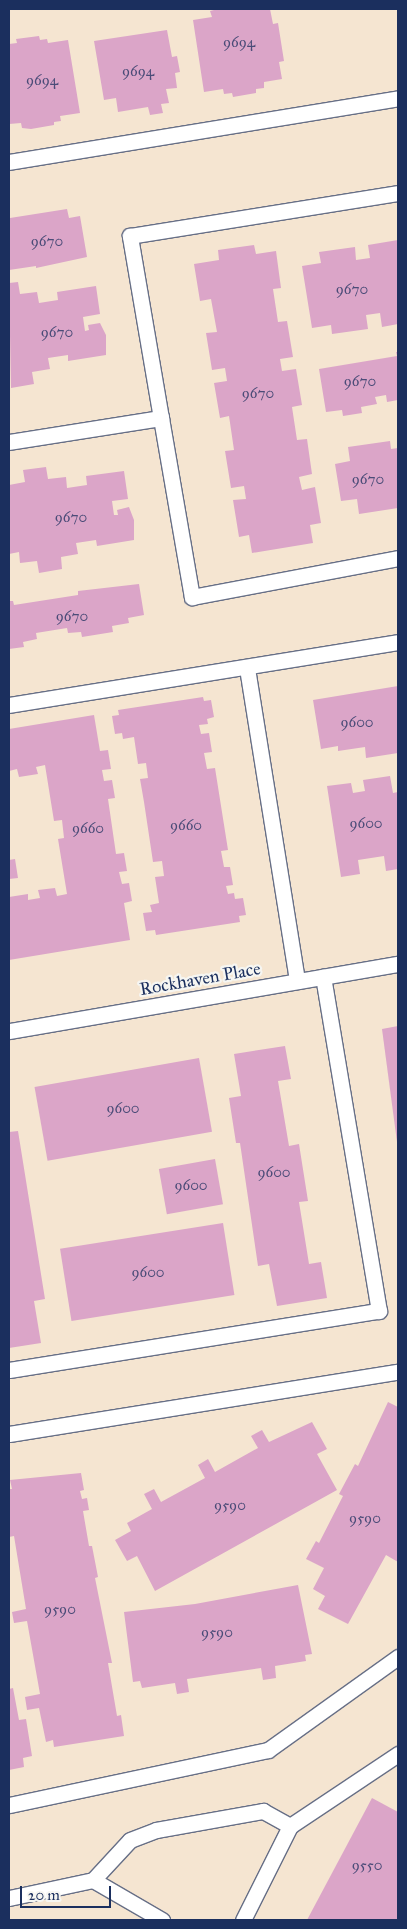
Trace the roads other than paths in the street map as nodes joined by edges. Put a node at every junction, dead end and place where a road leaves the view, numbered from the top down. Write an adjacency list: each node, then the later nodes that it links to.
1 (398, 98): 2 (lane)
2 (9, 162)
3 (398, 192): 4 (lane)
4 (161, 418): 5 (lane); 6 (lane)
5 (9, 442)
6 (398, 558)
7 (398, 642): 8 (lane)
8 (247, 668): 9 (lane); 12 (lane)
9 (9, 705)
10 (398, 964): 11 (lane, Rockhaven Place)
11 (323, 977): 12 (lane, Rockhaven Place); 14 (lane)
12 (297, 981): 13 (lane, Rockhaven Place)
13 (9, 1031)
14 (9, 1370)
15 (398, 1372): 16 (lane)
16 (9, 1434)
17 (398, 1656): 19 (lane)
18 (398, 1754): 20 (lane)
19 (9, 1805)
20 (290, 1826): 21 (lane); 24 (lane)
21 (93, 1880): 22 (lane); 23 (lane)
22 (9, 1898)
23 (162, 1920)
24 (243, 1920)

